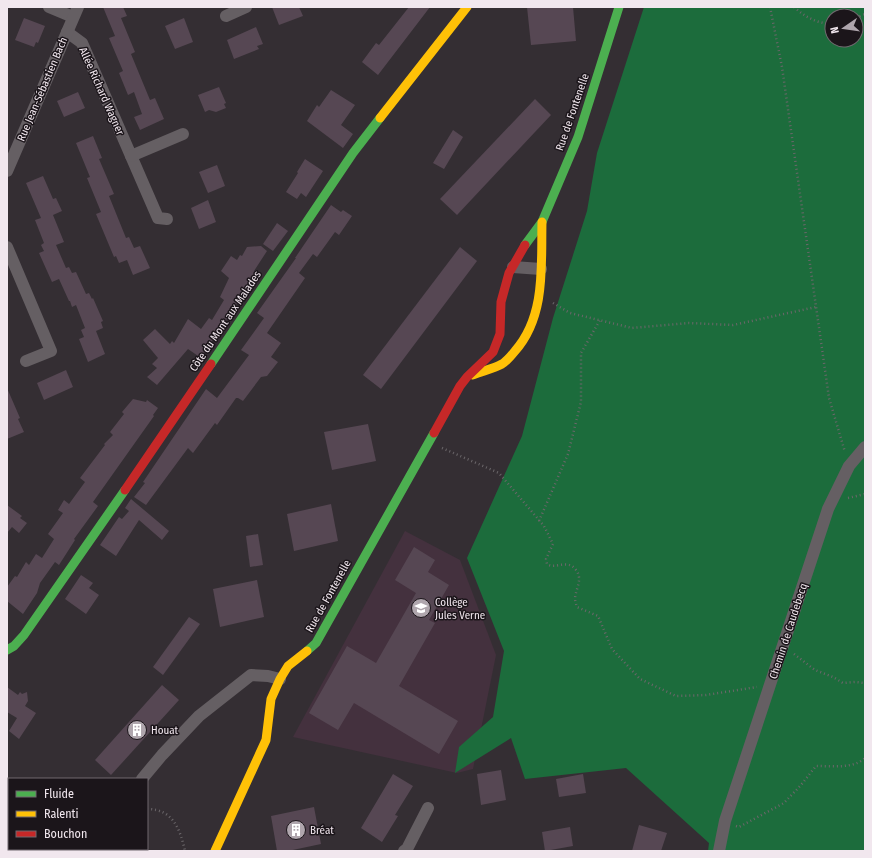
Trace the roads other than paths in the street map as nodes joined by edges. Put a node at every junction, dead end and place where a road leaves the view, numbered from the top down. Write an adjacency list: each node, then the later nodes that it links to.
1 (49, 7): 5 (street)
2 (246, 7): 6 (street)
3 (467, 7): 19 (street, Côte du Mont aux Malades)
4 (619, 7): 12 (street, Rue de Fontenelle)
5 (75, 12): 7 (street, Rue Jean-Sébastien Bach)
6 (226, 16)
7 (67, 32): 9 (street, Allée Richard Wagner); 10 (street, Rue Jean-Sébastien Bach)
8 (183, 134): 9 (street)
9 (131, 156): 11 (street, Allée Richard Wagner)
10 (7, 171)
11 (167, 219)
12 (542, 222): 14 (street, Rue de Fontenelle); 15 (street, Rue de Fontenelle)
13 (7, 246): 16 (street)
14 (513, 267): 15 (street); 17 (street, Rue de Fontenelle)
15 (541, 269): 17 (street, Rue de Fontenelle)
16 (26, 361)
17 (467, 377): 20 (street, Rue de Fontenelle)
18 (865, 447): 25 (street, Chemin de Caudebecq)
19 (7, 650)
20 (280, 679): 21 (street); 23 (street, Rue de Fontenelle)
21 (143, 778)
22 (428, 808): 24 (street)
23 (215, 851)
24 (404, 851)
25 (719, 851)

